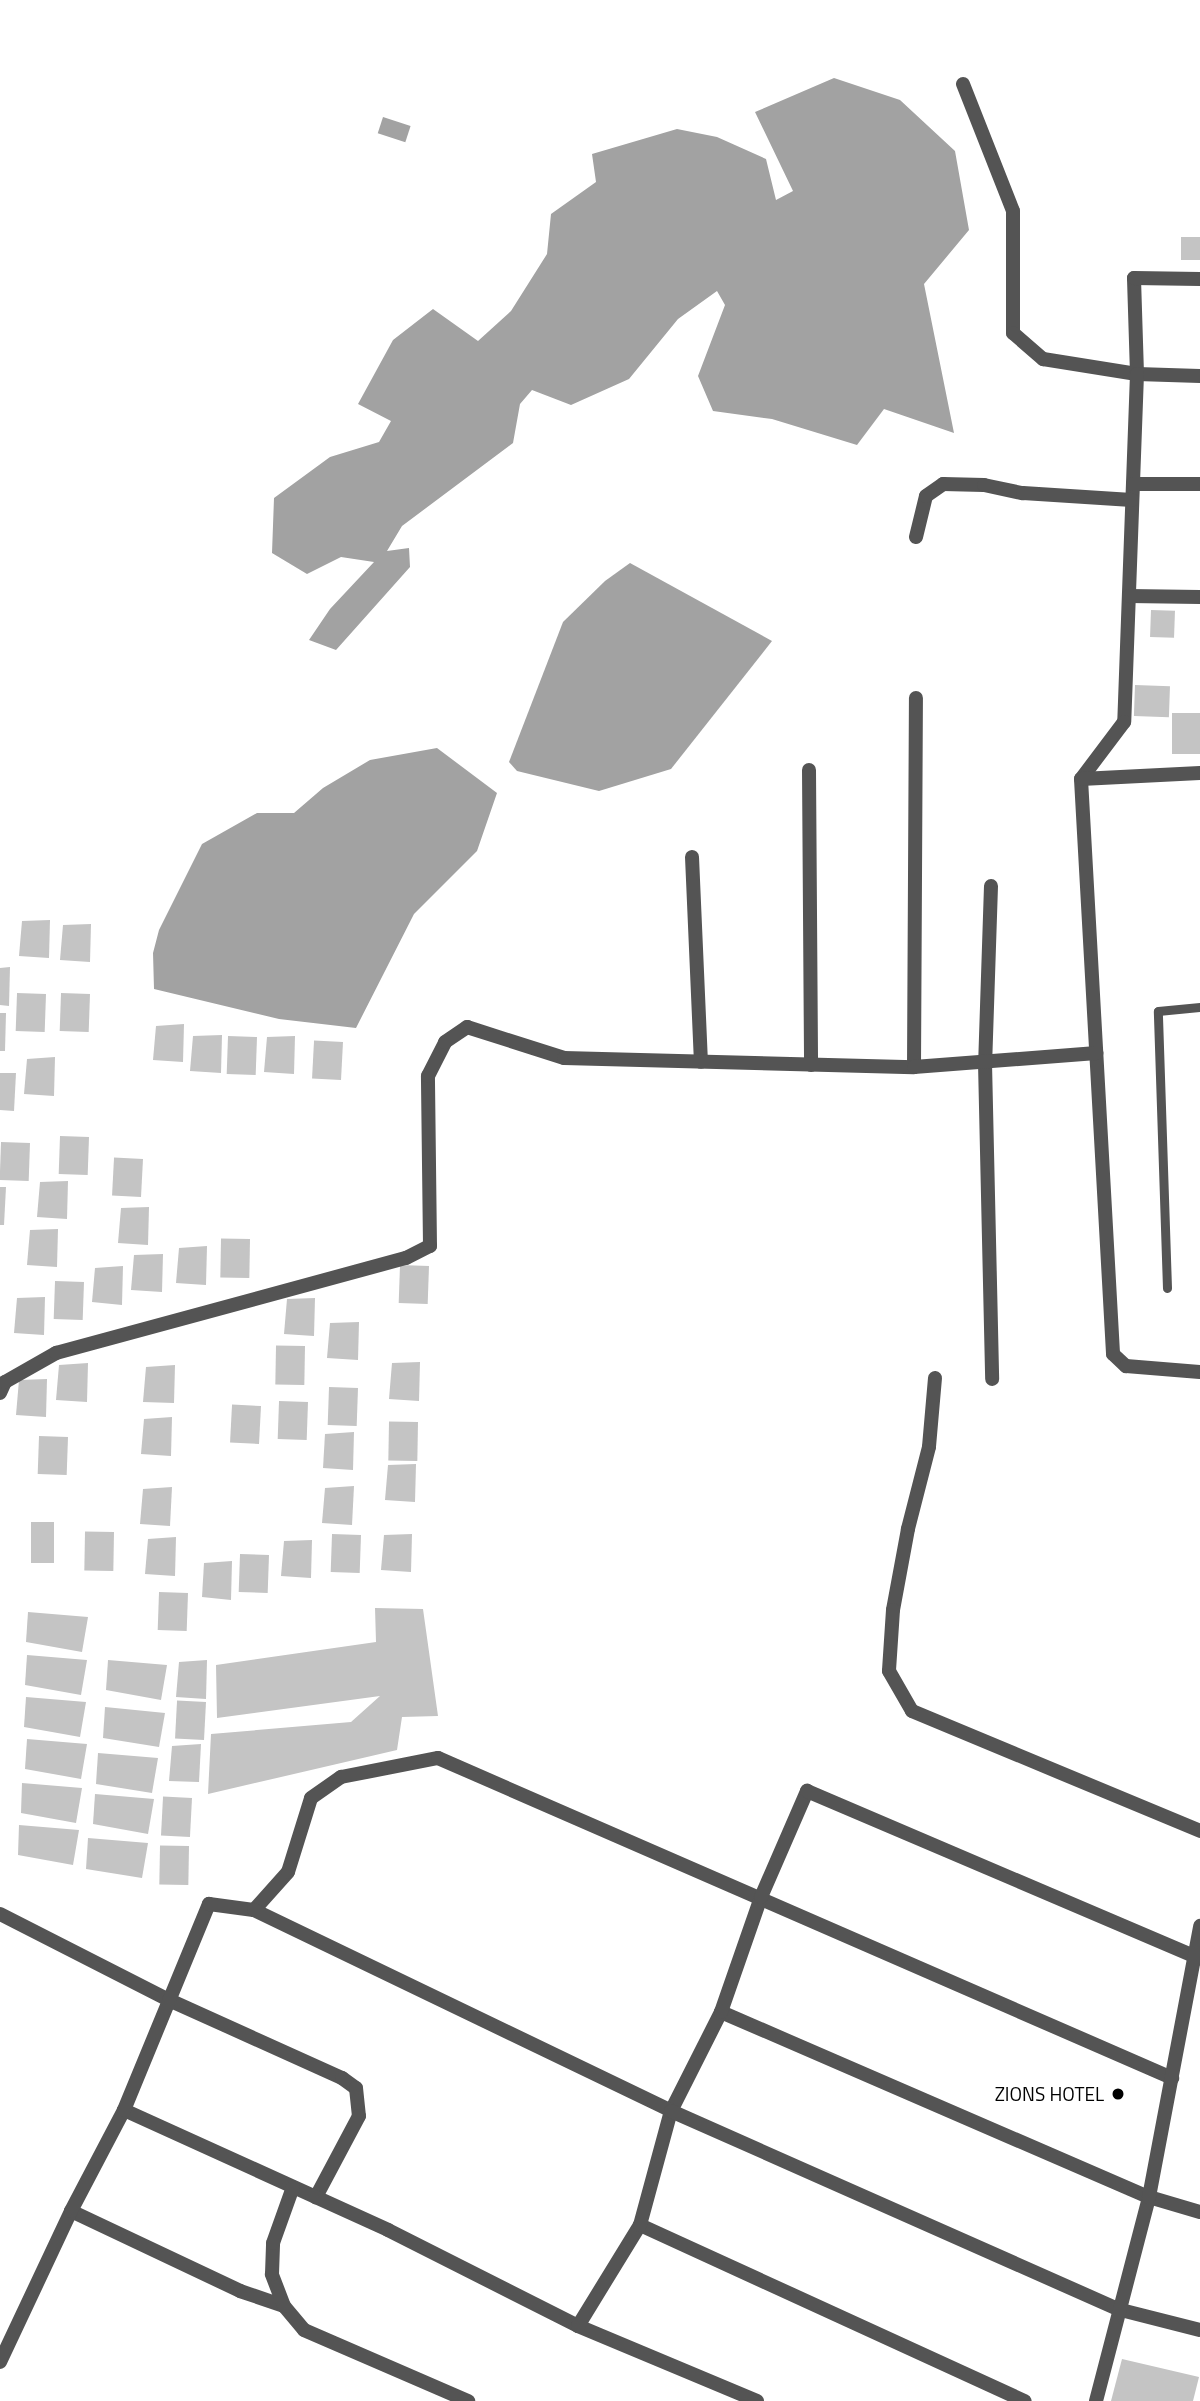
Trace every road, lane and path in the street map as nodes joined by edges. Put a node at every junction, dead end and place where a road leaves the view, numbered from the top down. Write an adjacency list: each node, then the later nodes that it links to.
1 (963, 84): 3 (street)
2 (1200, 279): 3 (street)
3 (1137, 374): 4 (street); 5 (street)
4 (1200, 376)
5 (1133, 484): 6 (street); 7 (street)
6 (1200, 484)
7 (1132, 500): 8 (street); 9 (street)
8 (916, 537)
9 (1129, 596): 10 (street); 14 (street)
10 (1200, 597)
11 (916, 698): 22 (street)
12 (809, 770): 21 (street)
13 (1200, 773): 14 (street)
14 (1081, 779): 18 (street)
15 (692, 857): 19 (street)
16 (991, 886): 20 (street)
17 (1200, 1007): 23 (lane)
18 (1096, 1052): 20 (street); 24 (street)
19 (701, 1062): 21 (street); 27 (street)
20 (985, 1063): 22 (street); 26 (street)
21 (811, 1065): 22 (street)
22 (914, 1067)
23 (1167, 1288)
24 (1200, 1372)
25 (935, 1378): 28 (street)
26 (992, 1380)
27 (0, 1393)
28 (1200, 1831)
29 (761, 1897): 30 (street); 33 (street); 35 (street); 36 (street)
30 (254, 1909): 34 (street); 38 (street)
31 (0, 1914): 34 (street)
32 (1200, 1926): 33 (street)
33 (1197, 1958): 36 (street)
34 (169, 2000): 37 (street); 40 (street)
35 (721, 2012): 38 (street); 41 (street)
36 (1172, 2078): 41 (street)
37 (124, 2110): 39 (street); 42 (street)
38 (671, 2111): 44 (street); 46 (street)
39 (292, 2187): 40 (street); 45 (street)
40 (316, 2197): 47 (street)
41 (1149, 2197): 43 (street); 46 (street)
42 (71, 2211): 45 (street); 49 (street)
43 (1200, 2212)
44 (640, 2225): 47 (street); 52 (street)
45 (284, 2306): 50 (street)
46 (1121, 2310): 48 (street); 53 (street)
47 (578, 2326): 51 (street)
48 (1200, 2330)
49 (0, 2362)
50 (468, 2401)
51 (757, 2401)
52 (1025, 2401)
53 (1096, 2401)

